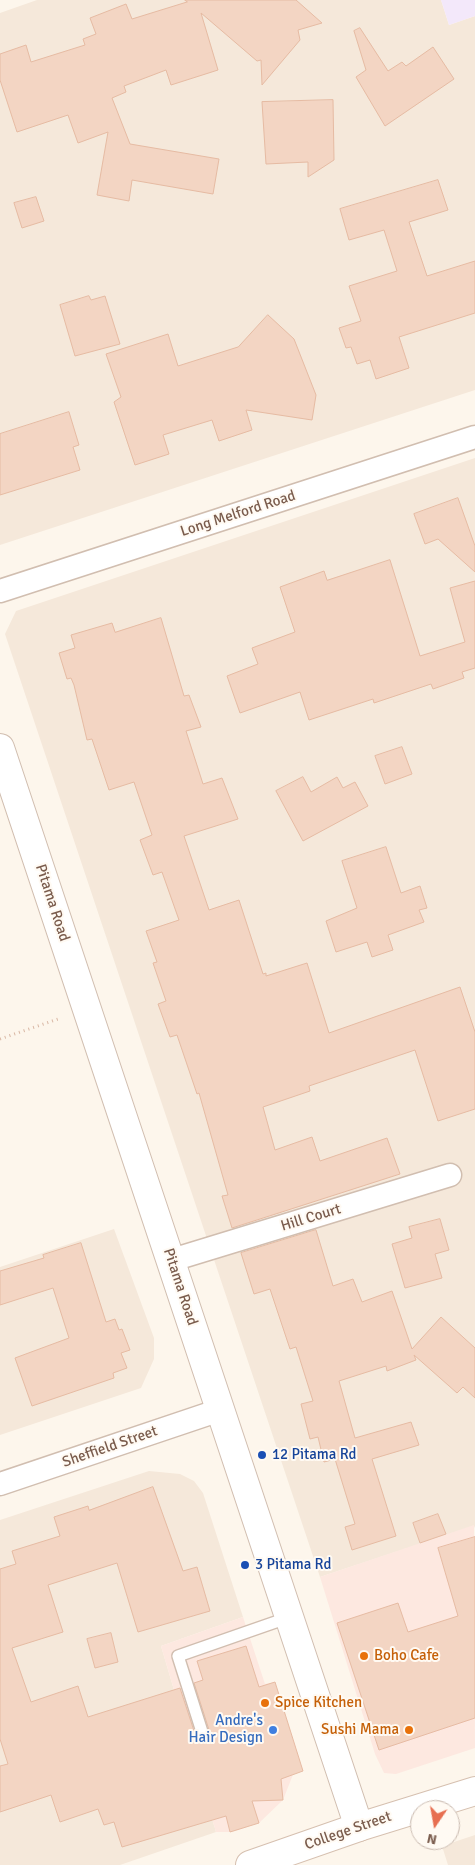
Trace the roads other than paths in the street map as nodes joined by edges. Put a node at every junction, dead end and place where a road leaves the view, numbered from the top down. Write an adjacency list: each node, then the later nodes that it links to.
1 (475, 437): 2 (street, Long Melford Road)
2 (0, 591)
3 (0, 748): 5 (street, Pitama Road)
4 (450, 1175): 5 (street, Hill Court)
5 (172, 1260): 6 (street, Pitama Road)
6 (220, 1410): 7 (street, Sheffield Street); 8 (street, Pitama Road)
7 (0, 1484)
8 (290, 1617): 9 (lane); 11 (street, Pitama Road)
9 (203, 1735)
10 (475, 1791): 11 (street, College Street)
11 (359, 1827): 12 (street, College Street)
12 (250, 1865)

